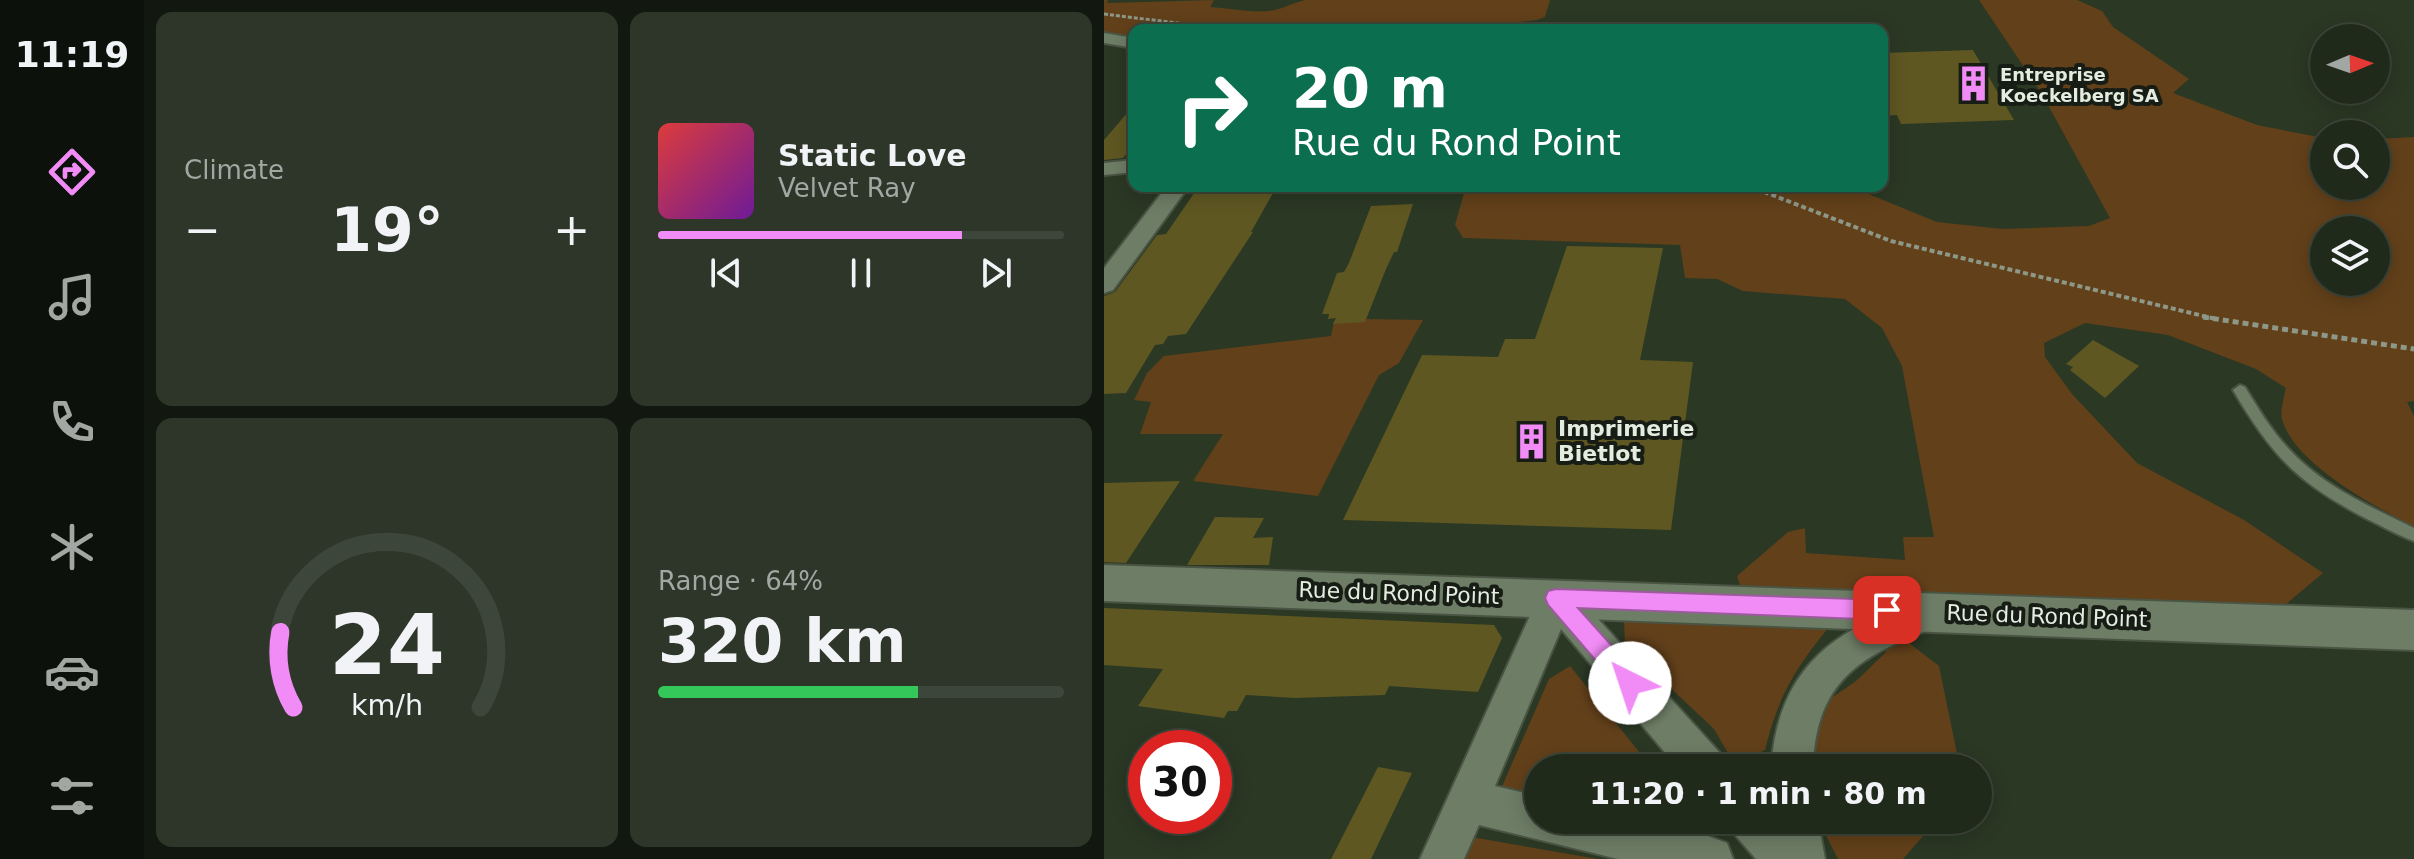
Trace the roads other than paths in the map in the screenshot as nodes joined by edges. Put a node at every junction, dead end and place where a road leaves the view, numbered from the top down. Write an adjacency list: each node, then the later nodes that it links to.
1 (1104, 38): 2 (street)
2 (1128, 42)
3 (1128, 167): 4 (street)
4 (1104, 169)
5 (1174, 192): 6 (street)
6 (1104, 285)
7 (2240, 390): 8 (lane)
8 (2414, 535)
9 (1104, 583): 10 (street, Rue du Rond Point)
10 (1556, 598): 11 (street, Rue du Rond Point); 13 (street); 15 (street)
11 (1941, 612): 12 (street, Rue du Rond Point); 14 (street)
12 (2414, 630)
13 (1693, 754)
14 (1793, 754)
15 (1467, 801): 16 (street); 20 (street)
16 (1524, 815)
17 (1605, 834): 21 (street)
18 (1763, 834): 22 (street)
19 (1799, 834): 23 (street)
20 (1442, 859)
21 (1711, 859)
22 (1786, 859)
23 (1803, 859)

